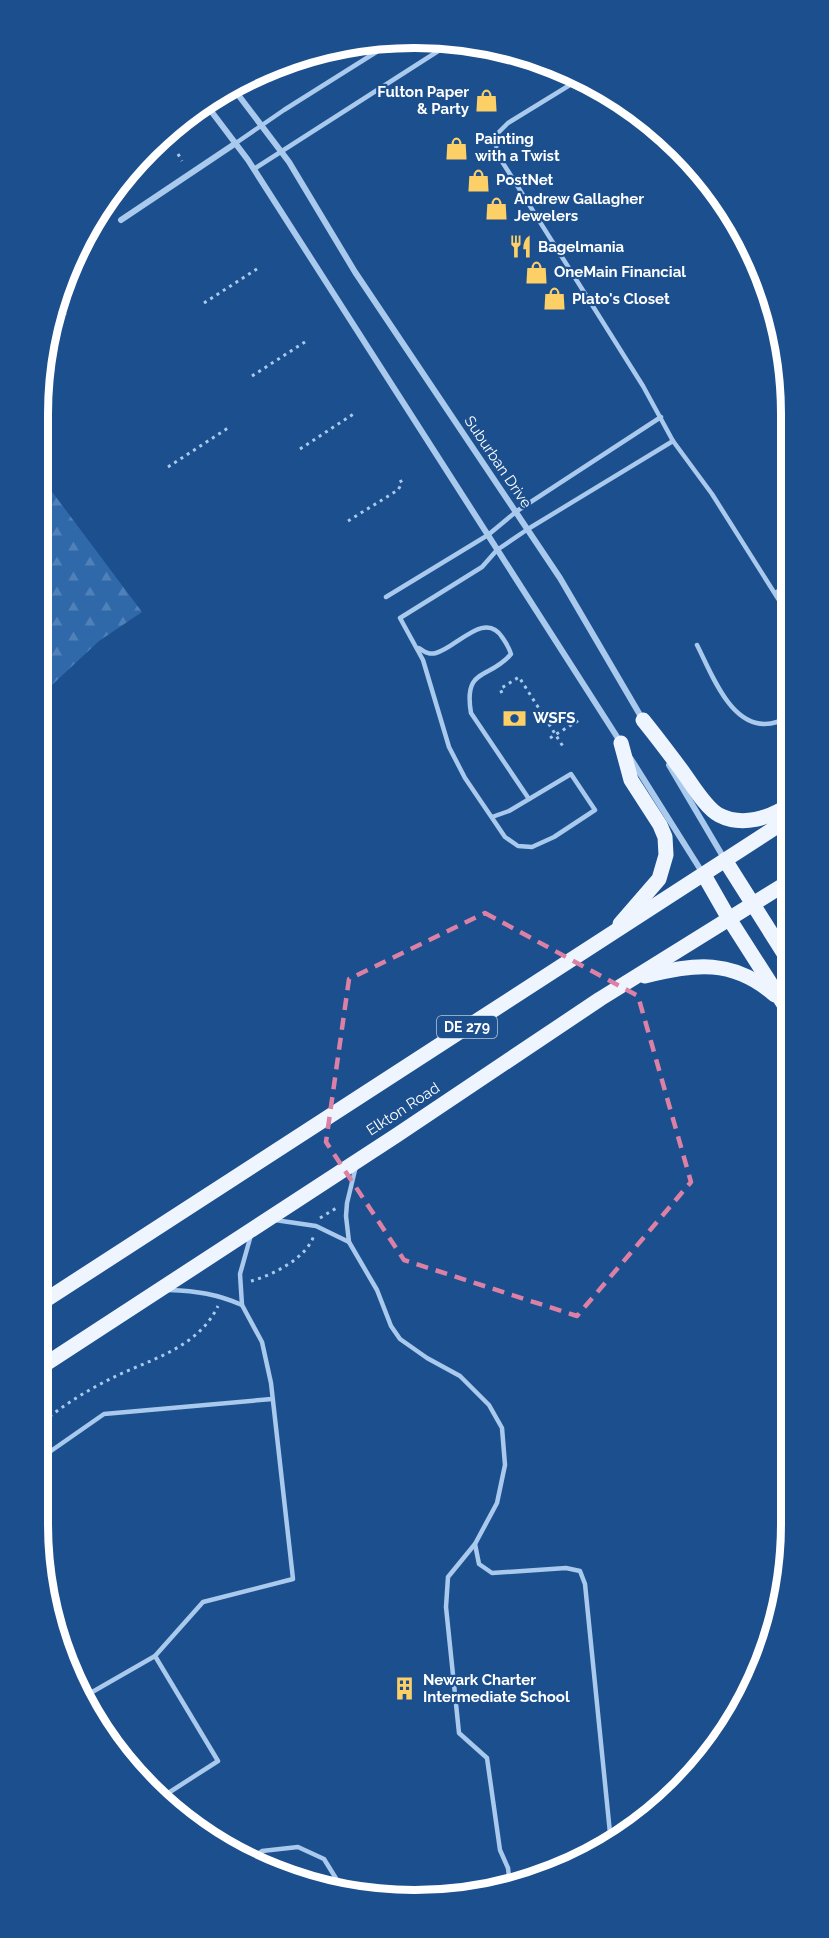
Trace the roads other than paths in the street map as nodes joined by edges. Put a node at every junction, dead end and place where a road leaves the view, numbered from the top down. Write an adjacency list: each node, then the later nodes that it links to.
1 (441, 49): 8 (lane)
2 (381, 50): 6 (lane)
3 (572, 84): 11 (lane)
4 (237, 94): 6 (street, Suburban Drive)
5 (211, 110): 7 (street)
6 (262, 125): 7 (lane); 8 (street, Suburban Drive)
7 (236, 143): 9 (street); 10 (street)
8 (281, 152): 9 (lane); 13 (street, Suburban Drive)
9 (254, 169): 15 (street)
10 (121, 220)
11 (661, 417): 12 (lane); 13 (lane)
12 (673, 441): 14 (lane); 18 (lane)
13 (517, 511): 14 (street, Suburban Drive); 15 (lane)
14 (528, 529): 16 (lane); 23 (street, Suburban Drive)
15 (488, 535): 16 (street); 19 (lane)
16 (497, 550): 22 (lane); 25 (street)
17 (781, 590): 18 (lane)
18 (775, 593): 20 (lane)
19 (386, 597)
20 (781, 603)
21 (697, 645): 24 (lane)
22 (417, 646): 26 (lane); 28 (lane)
23 (643, 720): 27 (main road); 30 (street, Suburban Drive)
24 (781, 720)
25 (621, 743): 31 (street); 35 (main road)
26 (529, 799): 28 (lane); 28 (lane)
27 (781, 810)
28 (492, 817)
29 (781, 823): 30 (main road)
30 (725, 860): 31 (main road); 33 (main road)
31 (704, 875): 34 (main road); 35 (main road, DE 279)
32 (781, 886): 33 (main road, Elkton Road)
33 (751, 904): 34 (main road, Elkton Road); 36 (main road)
34 (728, 917): 37 (main road, Elkton Road); 38 (main road)
35 (612, 934): 45 (main road, DE 279)
36 (781, 949)
37 (632, 980): 39 (main road); 40 (main road, Elkton Road)
38 (781, 998)
39 (781, 999)
40 (357, 1160): 41 (main road, Elkton Road); 43 (lane)
41 (270, 1219): 42 (main road, Elkton Road); 43 (lane)
42 (254, 1228): 44 (main road, Elkton Road); 46 (lane)
43 (349, 1242): 50 (lane)
44 (158, 1290): 46 (lane); 47 (main road, Elkton Road)
45 (48, 1299)
46 (242, 1305): 48 (lane)
47 (48, 1363)
48 (272, 1399): 49 (lane); 51 (lane)
49 (48, 1453)
50 (475, 1544): 54 (lane); 56 (lane)
51 (154, 1656): 52 (lane); 53 (lane)
52 (90, 1693)
53 (167, 1794)
54 (610, 1833)
55 (257, 1854): 57 (lane)
56 (509, 1878)
57 (338, 1882)

